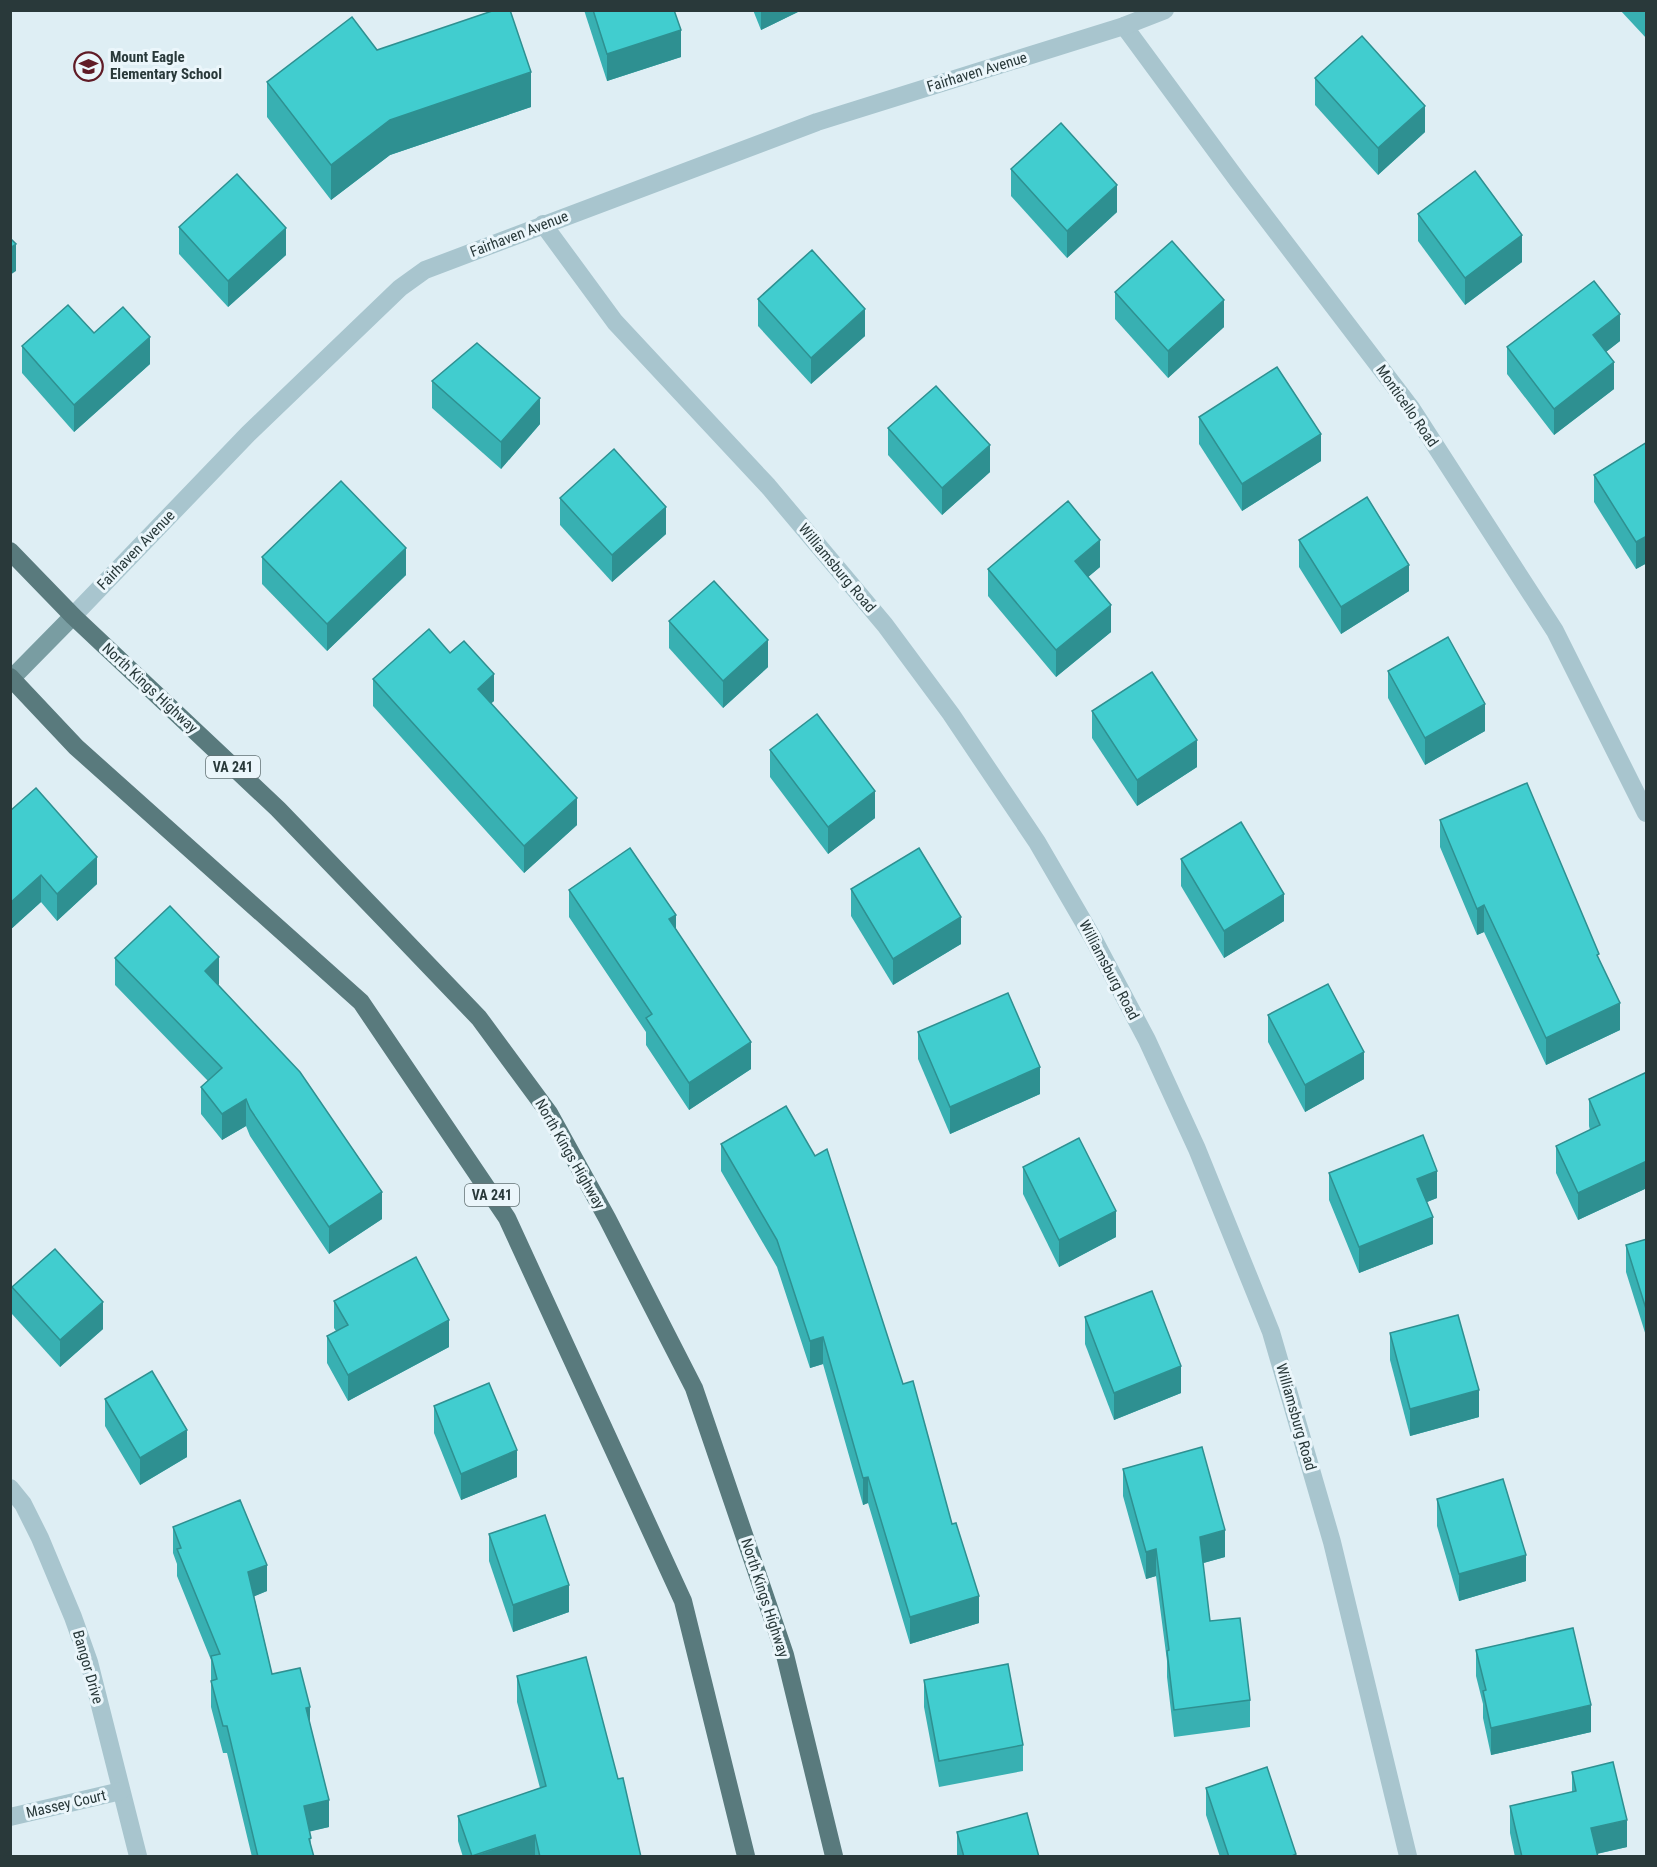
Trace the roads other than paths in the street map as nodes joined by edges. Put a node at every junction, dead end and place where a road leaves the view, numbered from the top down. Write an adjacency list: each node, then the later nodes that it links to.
1 (1166, 10): 2 (street, Fairhaven Avenue)
2 (1124, 26): 3 (street, Fairhaven Avenue); 7 (street, Monticello Road)
3 (543, 224): 5 (street, Fairhaven Avenue); 14 (street, Williamsburg Road)
4 (10, 551): 5 (main road, North Kings Highway / VA 241)
5 (73, 616): 6 (street, Fairhaven Avenue); 13 (main road, North Kings Highway / VA 241)
6 (11, 678): 12 (main road, VA 241)
7 (1647, 813)
8 (10, 1488): 9 (street, Bangor Drive)
9 (121, 1791): 10 (street, Massey Court); 11 (street, Bangor Drive)
10 (10, 1817)
11 (138, 1857)
12 (746, 1857)
13 (834, 1857)
14 (1408, 1857)

